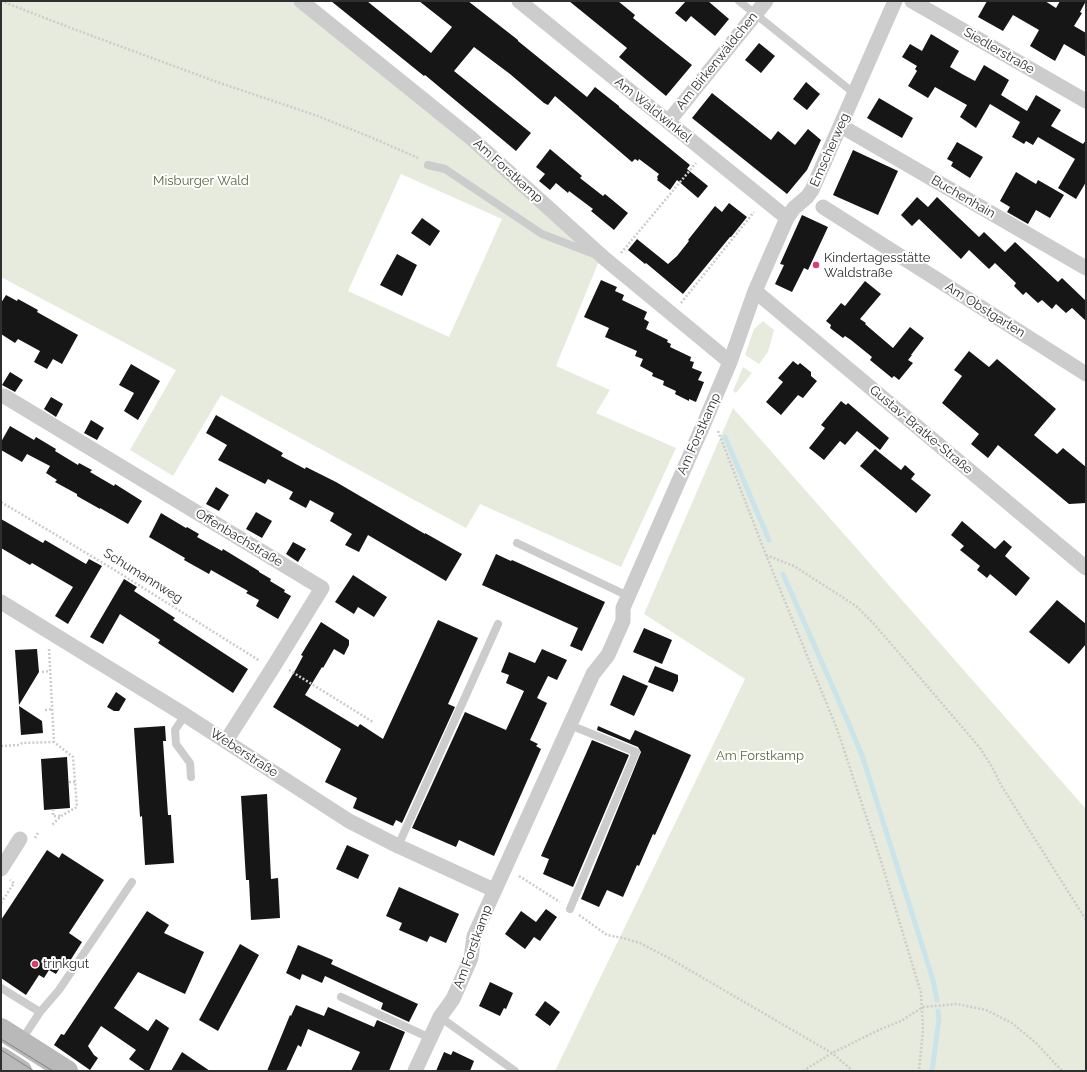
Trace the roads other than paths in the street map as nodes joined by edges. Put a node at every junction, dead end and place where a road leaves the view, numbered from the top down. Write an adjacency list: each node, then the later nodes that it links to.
1 (301, 1): 15 (street, Am Forstkamp)
2 (519, 1): 10 (street, Am Waldwinkel)
3 (739, 1): 7 (lane)
4 (766, 1): 7 (street, Am Birkenwäldchen)
5 (895, 1): 8 (street, Emscherweg)
6 (912, 1): 9 (street, Siedlerstraße)
7 (755, 14): 8 (lane); 10 (street, Am Birkenwäldchen)
8 (855, 94): 11 (street, Emscherweg)
9 (1086, 102)
10 (668, 122): 14 (street, Am Waldwinkel)
11 (841, 126): 14 (street, Emscherweg); 16 (street, Buchenhain)
12 (428, 165): 15 (lane)
13 (823, 207): 19 (street, Am Obstgarten)
14 (787, 218): 17 (street, Emscherweg)
15 (608, 261): 18 (street, Am Forstkamp)
16 (1086, 268)
17 (755, 291): 18 (street, Am Forstkamp); 22 (street, Gustav-Bratke-Straße)
18 (730, 362): 23 (street, Am Forstkamp)
19 (1086, 374)
20 (1, 396): 28 (street, Offenbachstraße)
21 (517, 544): 23 (lane)
22 (1086, 568)
23 (628, 596): 27 (street, Am Forstkamp)
24 (1, 602): 26 (street, Weberstraße)
25 (498, 624): 31 (lane)
26 (185, 715): 28 (street, Weberstraße); 29 (lane)
27 (570, 724): 34 (street, Am Forstkamp); 35 (lane)
28 (226, 741): 31 (street, Weberstraße)
29 (191, 778)
30 (20, 839): 32 (street)
31 (398, 846): 34 (street, Weberstraße)
32 (1, 869)
33 (132, 882): 38 (lane)
34 (494, 890): 39 (street, Am Forstkamp)
35 (570, 909)
36 (1, 988): 38 (lane)
37 (341, 997): 41 (lane)
38 (40, 1012): 42 (lane)
39 (440, 1017): 41 (street, Am Forstkamp); 47 (lane)
40 (1, 1029): 42 (main road)
41 (430, 1038): 46 (street, Am Forstkamp)
42 (21, 1042): 45 (main road)
43 (1, 1058): 44 (main road)
44 (21, 1071)
45 (67, 1071)
46 (415, 1071)
47 (515, 1071)

